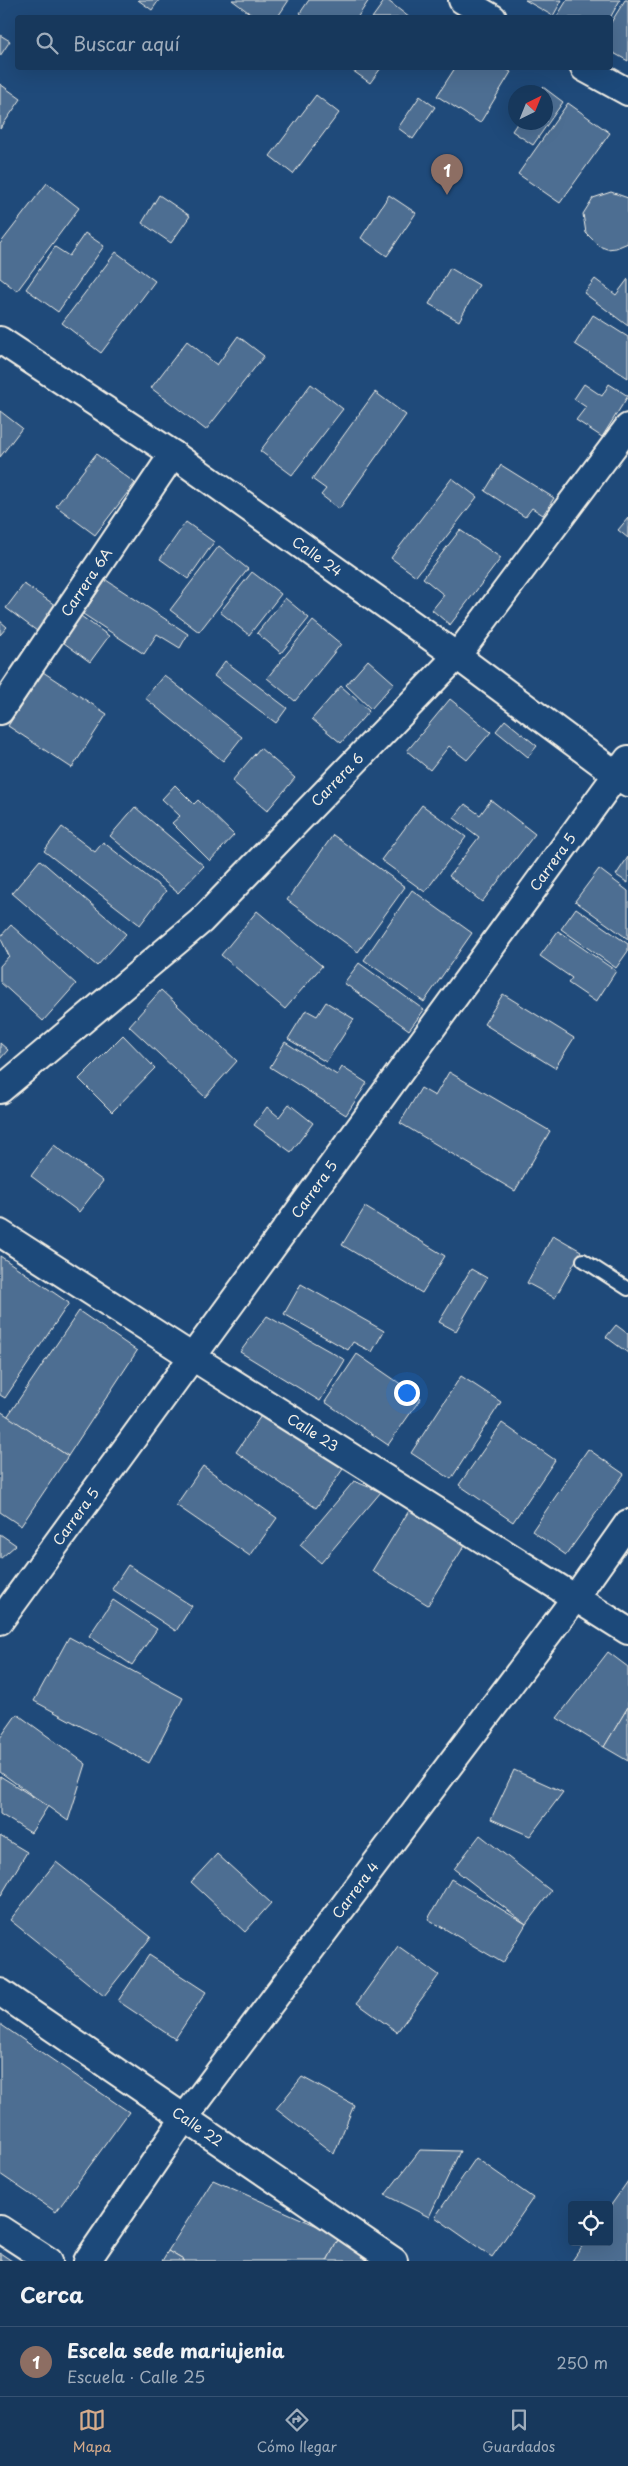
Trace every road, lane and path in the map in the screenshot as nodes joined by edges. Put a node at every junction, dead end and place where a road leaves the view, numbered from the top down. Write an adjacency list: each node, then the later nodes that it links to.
1 (462, 0): 2 (street)
2 (488, 15)
3 (588, 70): 4 (street)
4 (628, 92)
5 (0, 340): 7 (street, Calle 24)
6 (628, 427): 8 (street, Carrera 6)
7 (173, 454): 8 (street, Calle 24); 9 (street, Carrera 6A)
8 (457, 656): 10 (street, Calle 24); 11 (street, Carrera 6)
9 (0, 711)
10 (624, 772): 15 (street, Carrera 5)
11 (0, 1090)
12 (0, 1233): 15 (street, Calle 23)
13 (583, 1260): 14 (lane)
14 (628, 1290)
15 (194, 1358): 17 (street, Calle 23); 18 (street, Carrera 5)
16 (628, 1523): 17 (street, Carrera 4)
17 (575, 1598): 19 (street, Calle 23); 21 (street, Carrera 4)
18 (0, 1622)
19 (628, 1631)
20 (0, 1992): 21 (street, Calle 22)
21 (185, 2117): 24 (street, Carrera 4); 25 (street, Calle 22)
22 (0, 2229): 23 (street)
23 (49, 2261)
24 (87, 2261)
25 (394, 2261)

